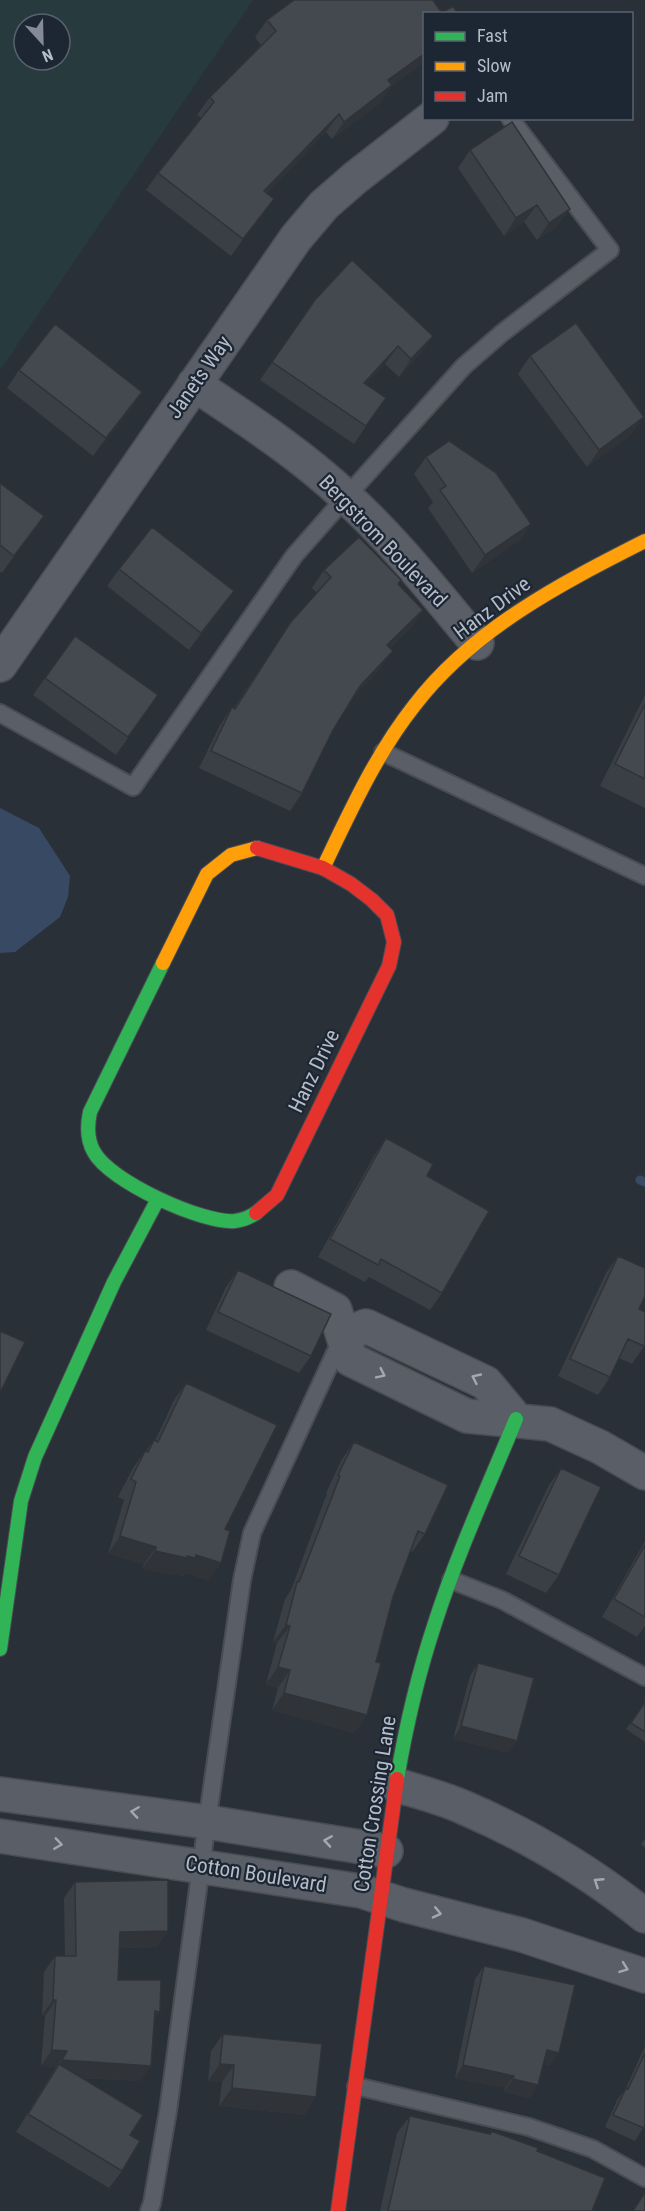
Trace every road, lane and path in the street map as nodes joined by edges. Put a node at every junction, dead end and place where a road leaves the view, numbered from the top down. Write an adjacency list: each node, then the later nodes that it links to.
1 (429, 120): 3 (street, Janets Way)
2 (512, 120): 4 (lane)
3 (194, 384): 4 (street, Bergstrom Boulevard); 7 (street, Janets Way)
4 (346, 497): 6 (street, Bergstrom Boulevard); 8 (lane)
5 (645, 541): 6 (street, Hanz Drive)
6 (477, 643): 9 (street, Hanz Drive)
7 (0, 665)
8 (0, 713)
9 (383, 752): 10 (street, Hanz Drive); 11 (lane)
10 (323, 868): 12 (street, Hanz Drive); 12 (street, Hanz Drive)
11 (645, 876)
12 (158, 1199): 18 (street)
13 (291, 1287): 14 (street)
14 (343, 1336): 15 (street); 22 (lane)
15 (516, 1419): 16 (street); 17 (street, Cotton Crossing Lane)
16 (645, 1473)
17 (451, 1580): 19 (lane); 20 (street, Cotton Crossing Lane)
18 (0, 1649)
19 (645, 1677)
20 (396, 1785): 24 (street, Cotton Crossing Lane); 27 (street, one-way to 20)
21 (0, 1794): 22 (street, Cotton Boulevard, one-way to 21)
22 (207, 1822): 24 (street, Cotton Boulevard, one-way to 22); 25 (lane)
23 (0, 1836): 25 (street, Cotton Boulevard, one-way to 25)
24 (386, 1851): 26 (street, Cotton Crossing Lane)
25 (201, 1865): 26 (street, Cotton Boulevard); 31 (lane)
26 (380, 1898): 28 (street, Cotton Boulevard, one-way to 28); 29 (street, Cotton Crossing Lane)
27 (645, 1916)
28 (645, 1976)
29 (356, 2086): 30 (lane); 32 (street, Cotton Crossing Lane)
30 (645, 2178)
31 (149, 2211)
32 (338, 2211)

